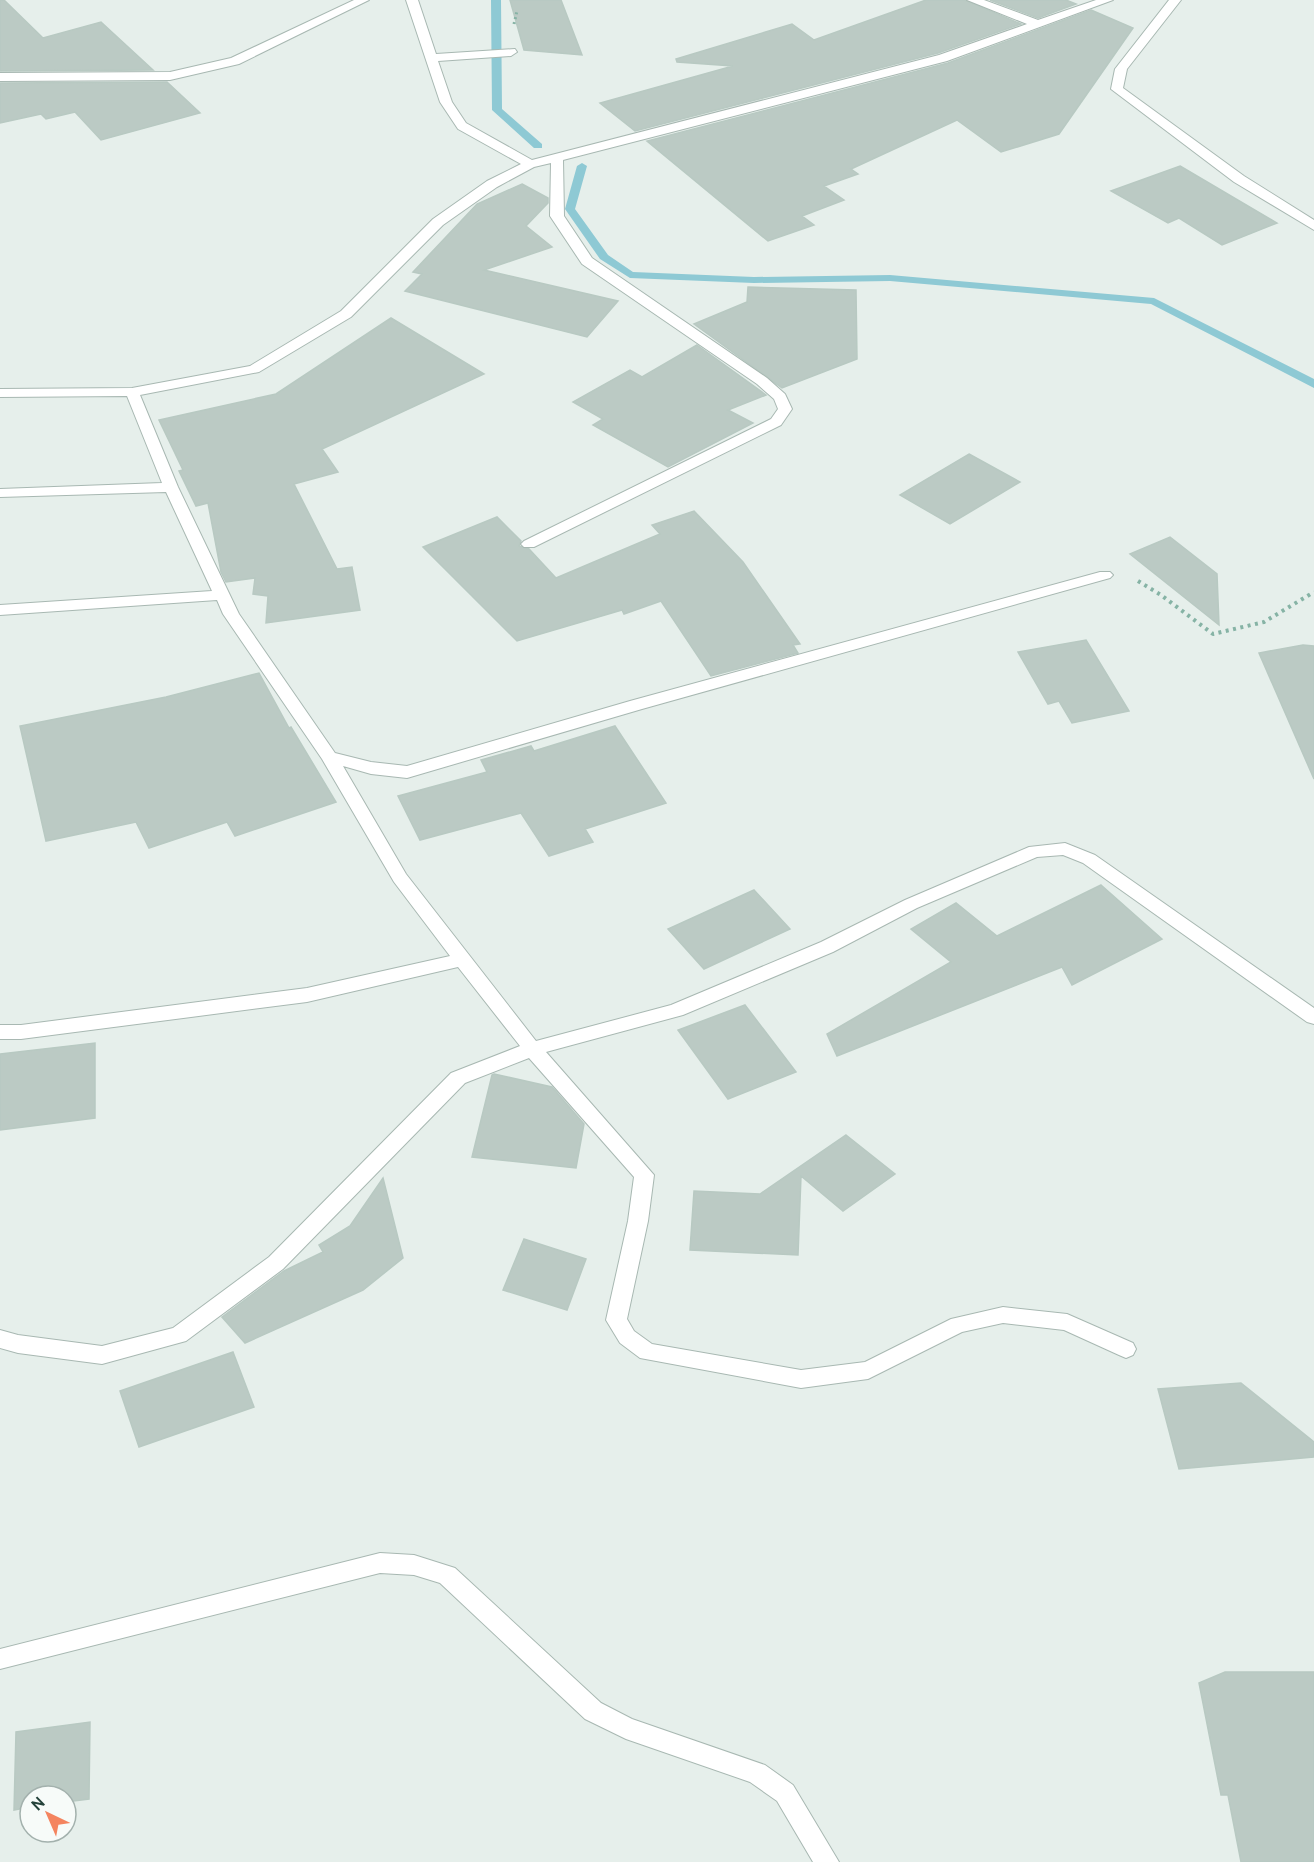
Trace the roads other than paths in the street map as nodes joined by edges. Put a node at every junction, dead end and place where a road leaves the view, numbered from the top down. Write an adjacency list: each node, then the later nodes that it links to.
1 (363, 0): 9 (street)
2 (412, 0): 8 (street)
3 (973, 0): 6 (street)
4 (1107, 0): 6 (street)
5 (1175, 0): 12 (street)
6 (1037, 24): 10 (street)
7 (511, 52): 8 (street)
8 (431, 58): 11 (street)
9 (0, 77)
10 (557, 156): 11 (street); 17 (street)
11 (530, 164): 13 (street)
12 (1314, 226)
13 (132, 392): 14 (street); 15 (street)
14 (0, 393)
15 (171, 487): 16 (street); 19 (street)
16 (0, 493)
17 (529, 544)
18 (1106, 575): 21 (street)
19 (221, 595): 20 (street); 21 (street)
20 (0, 610)
21 (329, 757): 22 (street)
22 (463, 959): 24 (street); 25 (street)
23 (1314, 1017): 25 (street)
24 (0, 1032)
25 (532, 1048): 26 (street); 27 (street)
26 (0, 1339)
27 (1126, 1349)
28 (0, 1659): 29 (street)
29 (827, 1862)

